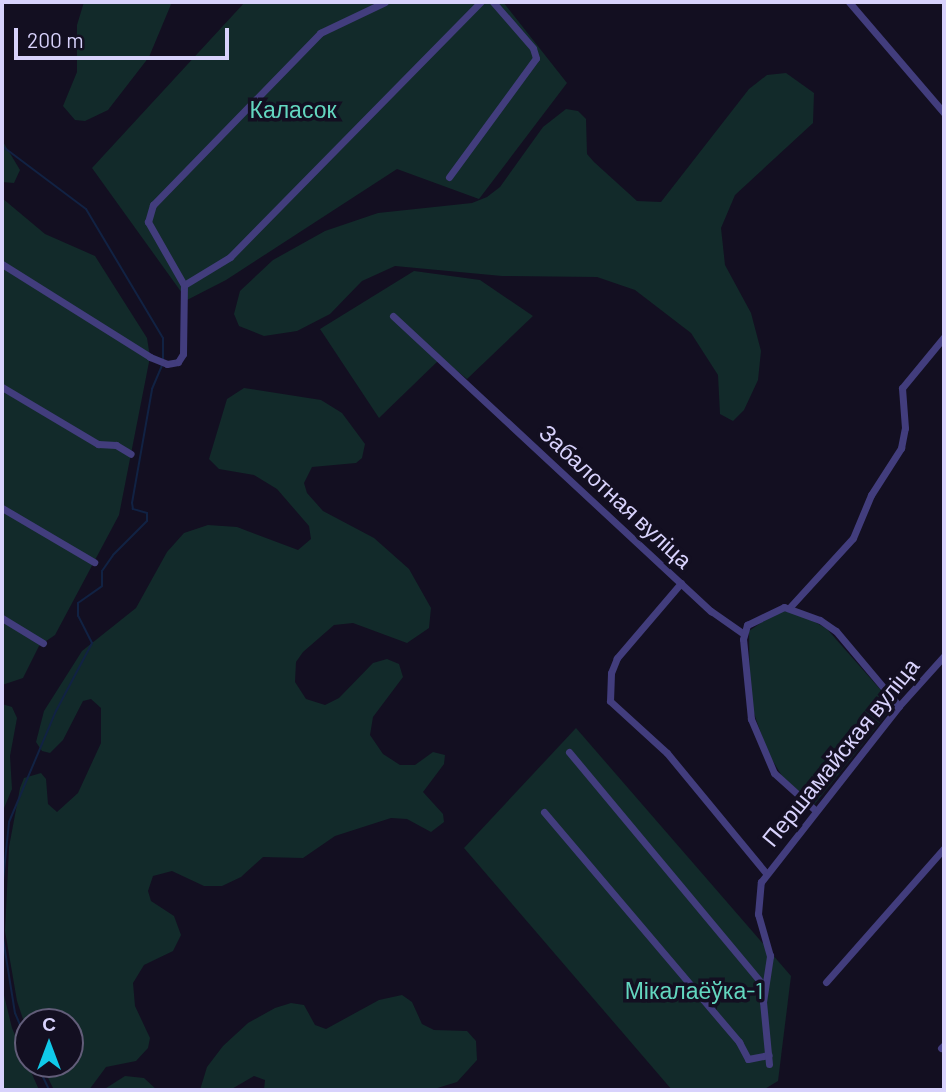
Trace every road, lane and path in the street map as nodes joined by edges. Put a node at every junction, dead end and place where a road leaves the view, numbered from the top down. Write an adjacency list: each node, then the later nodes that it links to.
1 (385, 2): 8 (street)
2 (481, 2): 8 (street)
3 (493, 2): 6 (street)
4 (849, 2): 5 (street)
5 (944, 113)
6 (449, 177)
7 (2, 264): 8 (street)
8 (184, 285)
9 (393, 316): 15 (street, Забалотная вуліца)
10 (944, 337): 16 (street)
11 (2, 387): 12 (street)
12 (131, 454)
13 (2, 508): 14 (street)
14 (94, 562)
15 (681, 583): 18 (street, Забалотная вуліца); 26 (street)
16 (790, 607): 18 (street); 21 (street)
17 (2, 618): 19 (street)
18 (743, 633): 23 (street)
19 (44, 643)
20 (944, 656): 21 (street, Першамайская вуліца)
21 (899, 706): 23 (street, Першамайская вуліца)
22 (569, 752): 28 (street)
23 (815, 810): 26 (street, Першамайская вуліца)
24 (544, 812): 29 (street)
25 (944, 848): 27 (street)
26 (766, 873): 28 (street)
27 (826, 982)
28 (764, 986): 29 (street)
29 (769, 1055): 30 (street)
30 (769, 1064)

